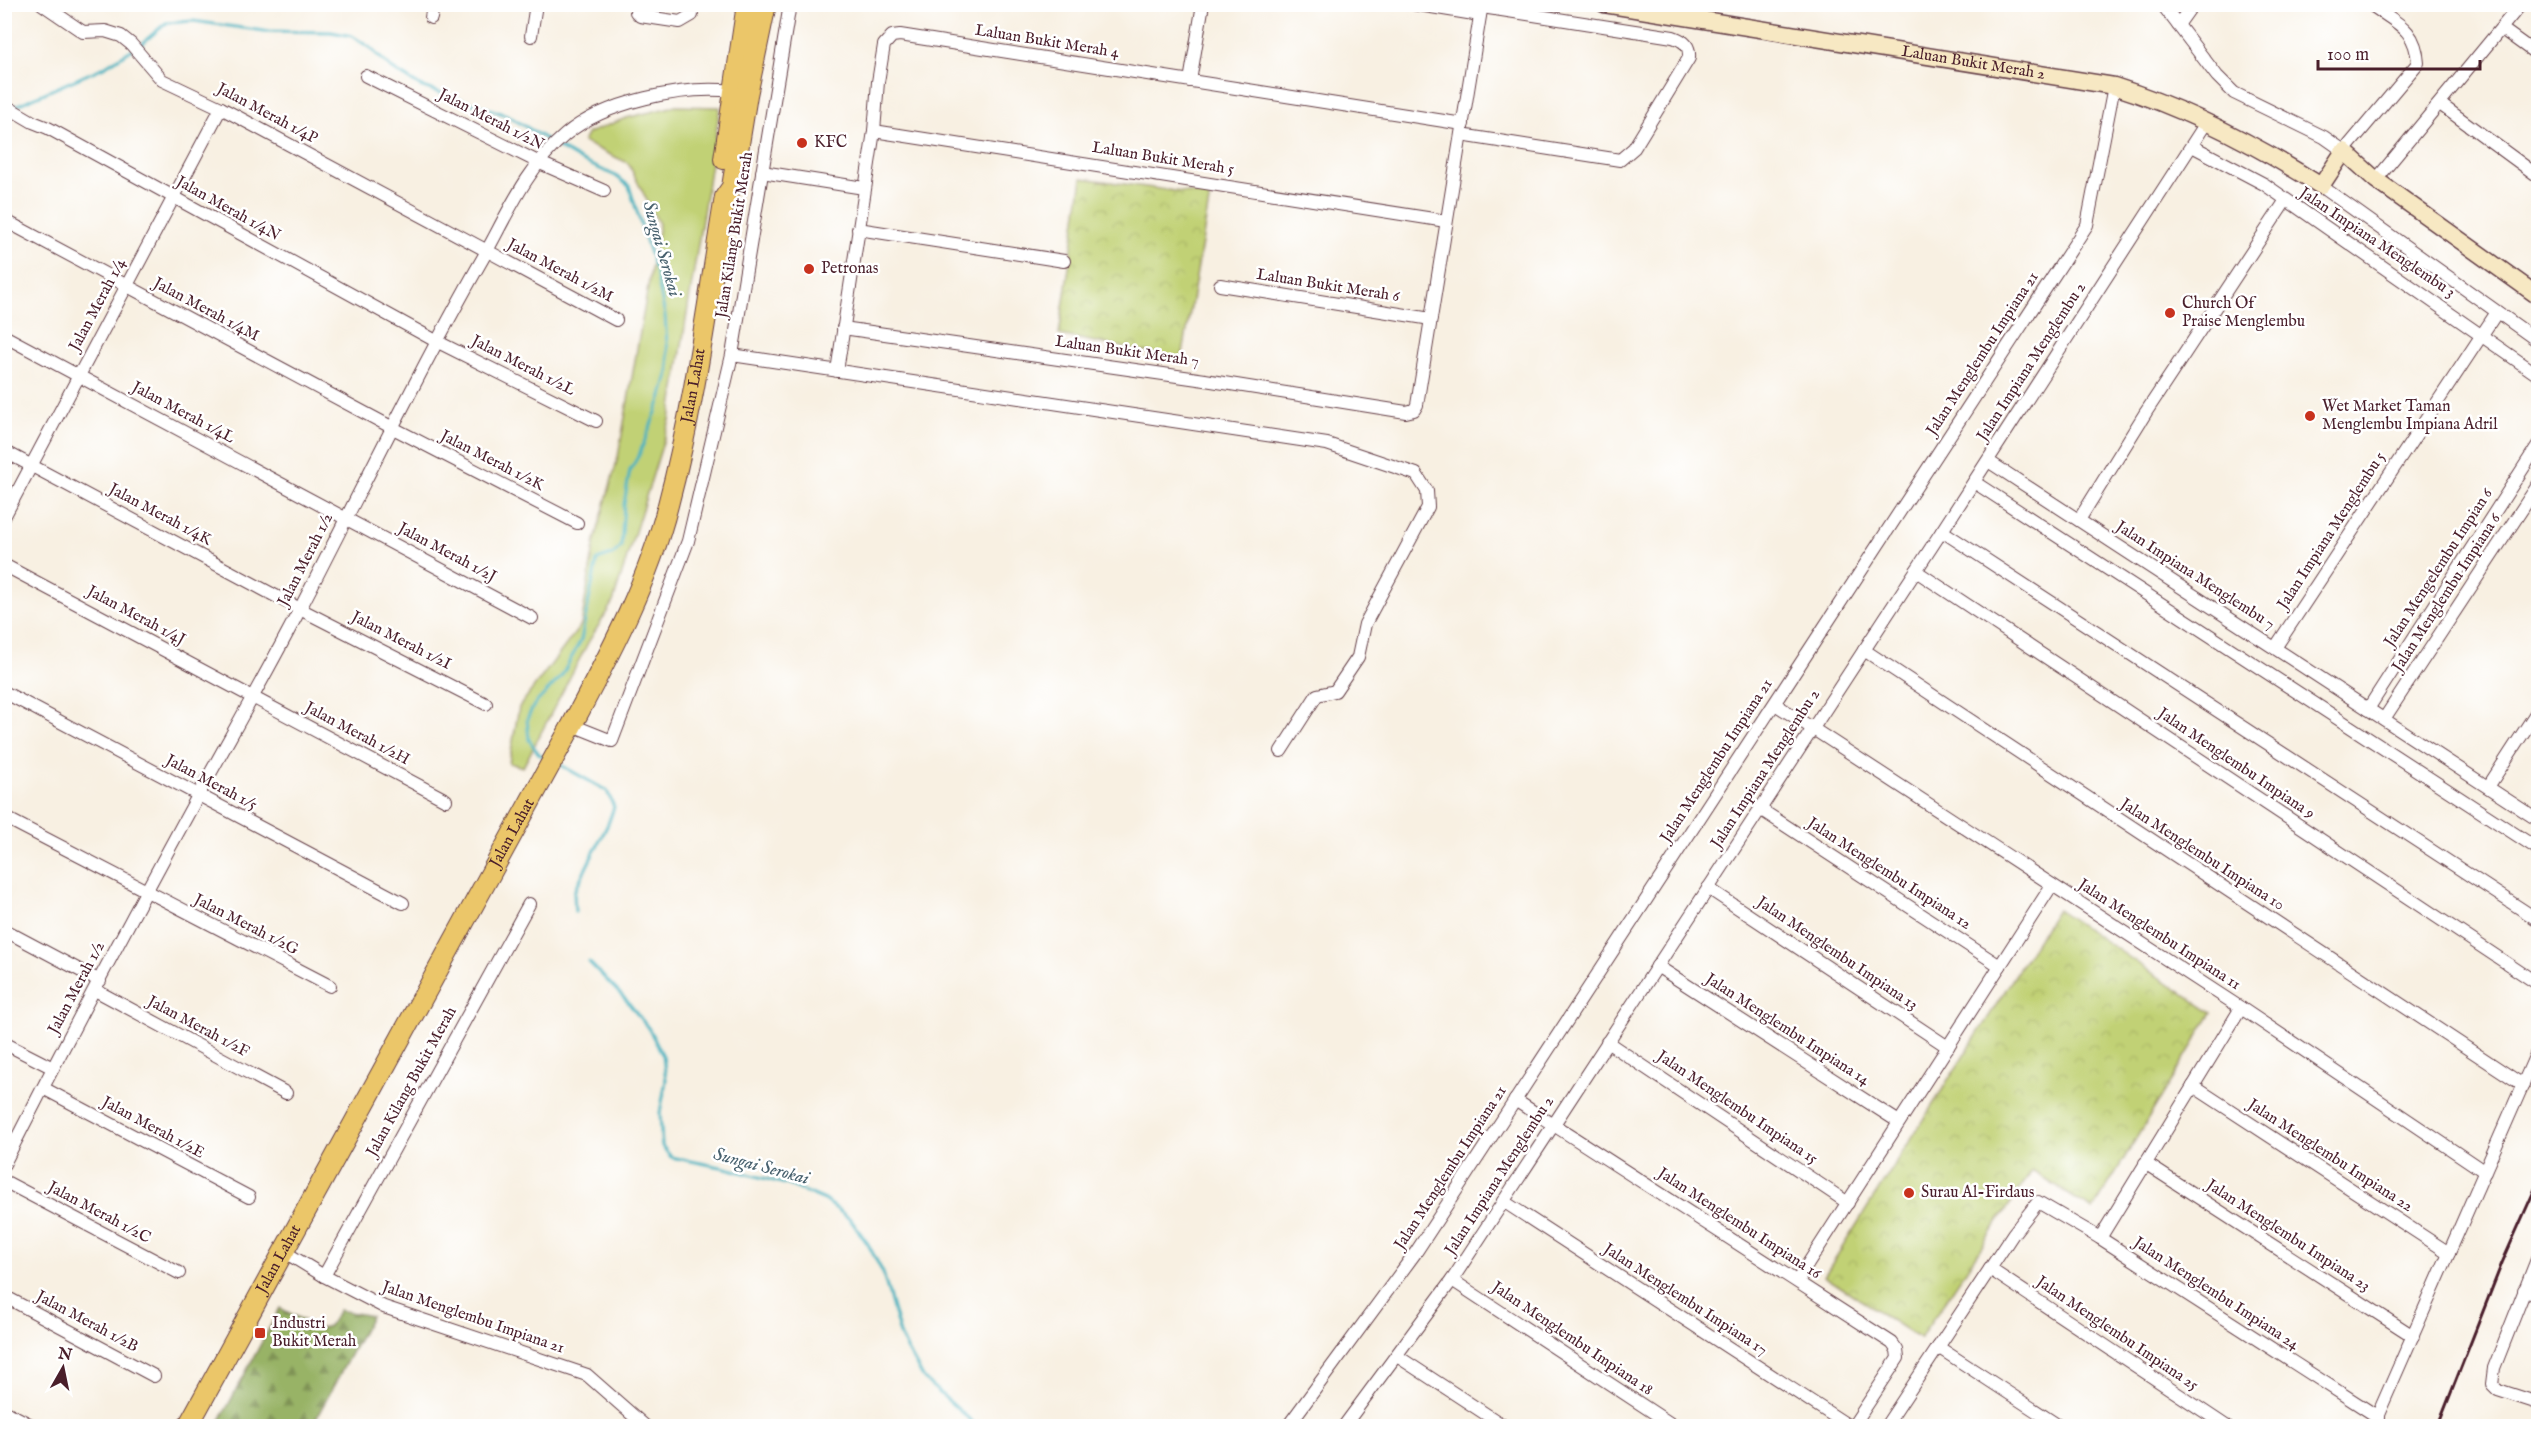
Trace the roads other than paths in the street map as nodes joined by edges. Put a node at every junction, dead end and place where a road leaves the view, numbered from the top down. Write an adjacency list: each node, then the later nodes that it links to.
1 (42, 4): 29 (street, Jalan Merah 1/4P)
2 (433, 4): 18 (street)
3 (536, 4): 21 (street)
4 (747, 4): 26 (main road, Jalan Lahat)
5 (765, 4): 26 (main road); 42 (main road, Jalan Lahat)
6 (790, 4): 36 (street, Jalan Kilang Bukit Merah)
7 (1203, 4): 24 (street)
8 (1413, 4): 16 (street)
9 (1604, 4): 15 (street, Laluan Bukit Merah 2)
10 (2162, 4): 19 (street)
11 (2193, 4): 19 (street)
12 (2370, 4): 34 (street)
13 (2521, 4): 20 (street)
14 (637, 8): 17 (street)
15 (1645, 8): 25 (street, Laluan Bukit Merah 2)
16 (1482, 9): 31 (street); 31 (street)
17 (692, 15)
18 (431, 18)
19 (2178, 25): 34 (street)
20 (2502, 29): 22 (street); 27 (street)
21 (531, 36)
22 (2538, 55)
23 (366, 76): 35 (street, Jalan Merah 1/2N)
24 (1190, 81): 31 (street, Laluan Bukit Merah 4); 32 (street, Laluan Bukit Merah 4)
25 (2114, 86): 30 (street, Laluan Bukit Merah 2); 87 (street, Jalan Menglembu Impiana 21)
26 (732, 91): 35 (street, Jalan Merah 1/2); 42 (main road, Jalan Lahat)
27 (2440, 104): 37 (street); 38 (street)
28 (4, 105): 43 (street, Jalan Merah 1/4N)
29 (221, 108): 43 (street, Jalan Merah 1/4); 48 (street, Jalan Merah 1/4P)
30 (2206, 123): 33 (street, Jalan Impiana Menglembu 2); 39 (street, Laluan Bukit Merah 2)
31 (1462, 130): 46 (street)
32 (874, 131): 40 (street, Laluan Bukit Merah 4); 46 (street, Laluan Bukit Merah 5)
33 (2192, 146): 44 (street, Jalan Impiana Menglembu 3); 69 (street, Jalan Impiana Menglembu 2)
34 (2344, 151): 38 (street); 39 (street)
35 (540, 163): 41 (street, Jalan Merah 1/2N); 48 (street, Jalan Merah 1/2)
36 (762, 172): 40 (street); 61 (street, Jalan Kilang Bukit Merah)
37 (2538, 176)
38 (2376, 180): 52 (street)
39 (2321, 186): 53 (street)
40 (864, 188): 47 (street, Laluan Bukit Merah 4)
41 (604, 191)
42 (729, 192): 91 (main road, Jalan Lahat)
43 (173, 198): 51 (street, Jalan Merah 1/4); 59 (street, Jalan Merah 1/4N)
44 (2286, 200): 57 (street, Jalan Impiana Menglembu 3); 75 (street)
45 (4, 220): 51 (street, Jalan Merah 1/4M)
46 (1446, 221): 54 (street)
47 (858, 229): 49 (street); 56 (street, Laluan Bukit Merah 4)
48 (487, 250): 55 (street, Jalan Merah 1/2M); 59 (street, Jalan Merah 1/2)
49 (1064, 261)
50 (1220, 285): 54 (street, Laluan Bukit Merah 6)
51 (126, 287): 64 (street, Jalan Merah 1/4); 66 (street, Jalan Merah 1/4M)
52 (2538, 296)
53 (2497, 312): 57 (street, Jalan Impiana Menglembu 5); 60 (street)
54 (1431, 319): 56 (street, Laluan Bukit Merah 7)
55 (616, 320)
56 (843, 328): 62 (street, Laluan Bukit Merah 4)
57 (2481, 334): 63 (street, Jalan Impiana Menglembu 3); 82 (street, Jalan Impiana Menglembu 5)
58 (4, 336): 64 (street, Jalan Merah 1/4L)
59 (436, 341): 65 (street, Jalan Merah 1/2L); 66 (street, Jalan Merah 1/2)
60 (2538, 341)
61 (732, 355): 62 (street); 91 (street, Jalan Kilang Bukit Merah)
62 (837, 371): 93 (street)
63 (2538, 375)
64 (79, 376): 70 (street, Jalan Merah 1/4); 74 (street, Jalan Merah 1/4L)
65 (596, 421)
66 (393, 428): 74 (street, Jalan Merah 1/2); 76 (street, Jalan Merah 1/2K)
67 (2538, 445): 88 (street, Jalan Mengelembu Impian 6)
68 (4, 451): 70 (street, Jalan Merah 1/4K)
69 (1988, 460): 71 (street, Jalan Impiana Menglembu 2); 75 (street, Jalan Impiana Menglembu 7)
70 (32, 466): 73 (street, Jalan Merah 1/4); 80 (street, Jalan Merah 1/4K)
71 (1974, 482): 77 (street, Jalan Impiana Menglembu 2); 100 (street)
72 (2538, 484): 90 (street, Jalan Menglembu Impiana 6)
73 (4, 517)
74 (346, 518): 80 (street, Jalan Merah 1/2); 81 (street, Jalan Merah 1/2J)
75 (2079, 520): 82 (street, Jalan Impiana Menglembu 7)
76 (577, 523)
77 (1942, 531): 79 (street, Jalan Impiana Menglembu 2); 106 (street)
78 (4, 565): 85 (street, Jalan Merah 1/4J)
79 (1916, 572): 83 (street, Jalan Impiana Menglembu 2); 110 (street, Jalan Menglembu Impiana 9)
80 (300, 609): 85 (street, Jalan Merah 1/2); 86 (street, Jalan Merah 1/2I)
81 (532, 618)
82 (2275, 648): 88 (street, Jalan Impiana Menglembu 7)
83 (1864, 650): 92 (street, Jalan Impiana Menglembu 2); 119 (street, Jalan Menglembu Impiana 10)
84 (4, 692): 95 (street, Jalan Merah 1/5)
85 (252, 697): 95 (street, Jalan Merah 1/2); 96 (street, Jalan Merah 1/2H)
86 (486, 704)
87 (1775, 704): 92 (street, Jalan Menglembu Impiana 11); 123 (street, Jalan Menglembu Impiana 21)
88 (2368, 709): 90 (street, Jalan Impiana Menglembu 7)
89 (2538, 710): 94 (street)
90 (2384, 719): 94 (street, Jalan Impiana Menglembu 7)
91 (572, 725): 134 (main road, Jalan Lahat)
92 (1813, 729): 97 (street, Jalan Impiana Menglembu 2); 101 (street, Jalan Menglembu Impiana 11)
93 (1281, 751)
94 (2488, 788): 99 (street, Jalan Impiana Menglembu 7)
95 (198, 795): 103 (street, Jalan Merah 1/2); 104 (street, Jalan Merah 1/5)
96 (446, 800)
97 (1760, 809): 102 (street, Jalan Impiana Menglembu 2); 109 (street, Jalan Menglembu Impiana 12)
98 (4, 817): 103 (street)
99 (2538, 820)
100 (2538, 849)
101 (2052, 885): 109 (street); 113 (street, Jalan Menglembu Impiana 11)
102 (1708, 888): 108 (street, Jalan Impiana Menglembu 2); 116 (street, Jalan Menglembu Impiana 13)
103 (147, 893): 111 (street, Jalan Merah 1/2); 112 (street, Jalan Merah 1/2G)
104 (403, 903)
105 (529, 904): 139 (street, Jalan Kilang Bukit Merah)
106 (2538, 920)
107 (4, 930): 111 (street, Jalan Merah 1/2F)
108 (1657, 966): 114 (street, Jalan Impiana Menglembu 2); 124 (street, Jalan Menglembu Impiana 14)
109 (2000, 966): 116 (street)
110 (2538, 984)
111 (97, 985): 118 (street, Jalan Merah 1/2); 122 (street, Jalan Merah 1/2F)
112 (330, 986)
113 (2241, 1008): 120 (street); 128 (street, Jalan Menglembu Impiana 11)
114 (1607, 1042): 125 (street, Jalan Impiana Menglembu 2); 132 (street, Jalan Menglembu Impiana 15)
115 (4, 1043): 118 (street)
116 (1948, 1047): 124 (street)
117 (2538, 1050): 119 (street)
118 (53, 1068): 121 (street, Jalan Merah 1/2)
119 (2523, 1085): 128 (street)
120 (2193, 1086): 126 (street); 135 (street, Jalan Menglembu Impiana 22)
121 (42, 1088): 127 (street, Jalan Merah 1/2); 130 (street, Jalan Merah 1/2E)
122 (286, 1093)
123 (1515, 1100): 125 (street, Jalan Menglembu Impiana 16); 156 (street, Jalan Menglembu Impiana 21)
124 (1899, 1122): 132 (street)
125 (1553, 1124): 131 (street, Jalan Impiana Menglembu 2); 141 (street, Jalan Menglembu Impiana 16)
126 (2145, 1163): 133 (street); 145 (street, Jalan Menglembu Impiana 23)
127 (4, 1164)
128 (2485, 1172): 135 (street)
129 (4, 1181): 138 (street, Jalan Merah 1/2C)
130 (249, 1197)
131 (1503, 1201): 140 (street, Jalan Impiana Menglembu 2); 160 (street, Jalan Menglembu Impiana 17)
132 (1848, 1203): 141 (street)
133 (2100, 1238): 137 (street, Jalan Menglembu Impiana 24); 151 (street, Jalan Menglembu Impiana 24)
134 (283, 1251): 139 (street, Jalan Menglembu Impiana 21); 154 (main road, Jalan Lahat)
135 (2450, 1253): 145 (street)
136 (2538, 1257): 142 (street)
137 (1990, 1269): 146 (street); 162 (street, Jalan Menglembu Impiana 25)
138 (179, 1273)
139 (324, 1276): 155 (street, Jalan Menglembu Impiana 21)
140 (1452, 1280): 147 (street, Jalan Impiana Menglembu 2); 159 (street, Jalan Menglembu Impiana 18)
141 (1797, 1281): 160 (street, Jalan Menglembu Impiana 16)
142 (2524, 1290): 143 (street); 149 (street)
143 (2538, 1294)
144 (4, 1296): 148 (street, Jalan Merah 1/2B)
145 (2413, 1335): 151 (street)
146 (1938, 1347): 152 (street); 161 (street)
147 (1397, 1356): 157 (street, Jalan Impiana Menglembu 2); 158 (street)
148 (154, 1376)
149 (2538, 1403)
150 (4, 1410): 153 (street)
151 (2375, 1422)
152 (1892, 1424)
153 (33, 1426)
154 (188, 1426)
155 (645, 1426)
156 (1288, 1426)
157 (1344, 1426)
158 (1504, 1426)
159 (1674, 1426)
160 (1851, 1426)
161 (2059, 1426)
162 (2226, 1426)

